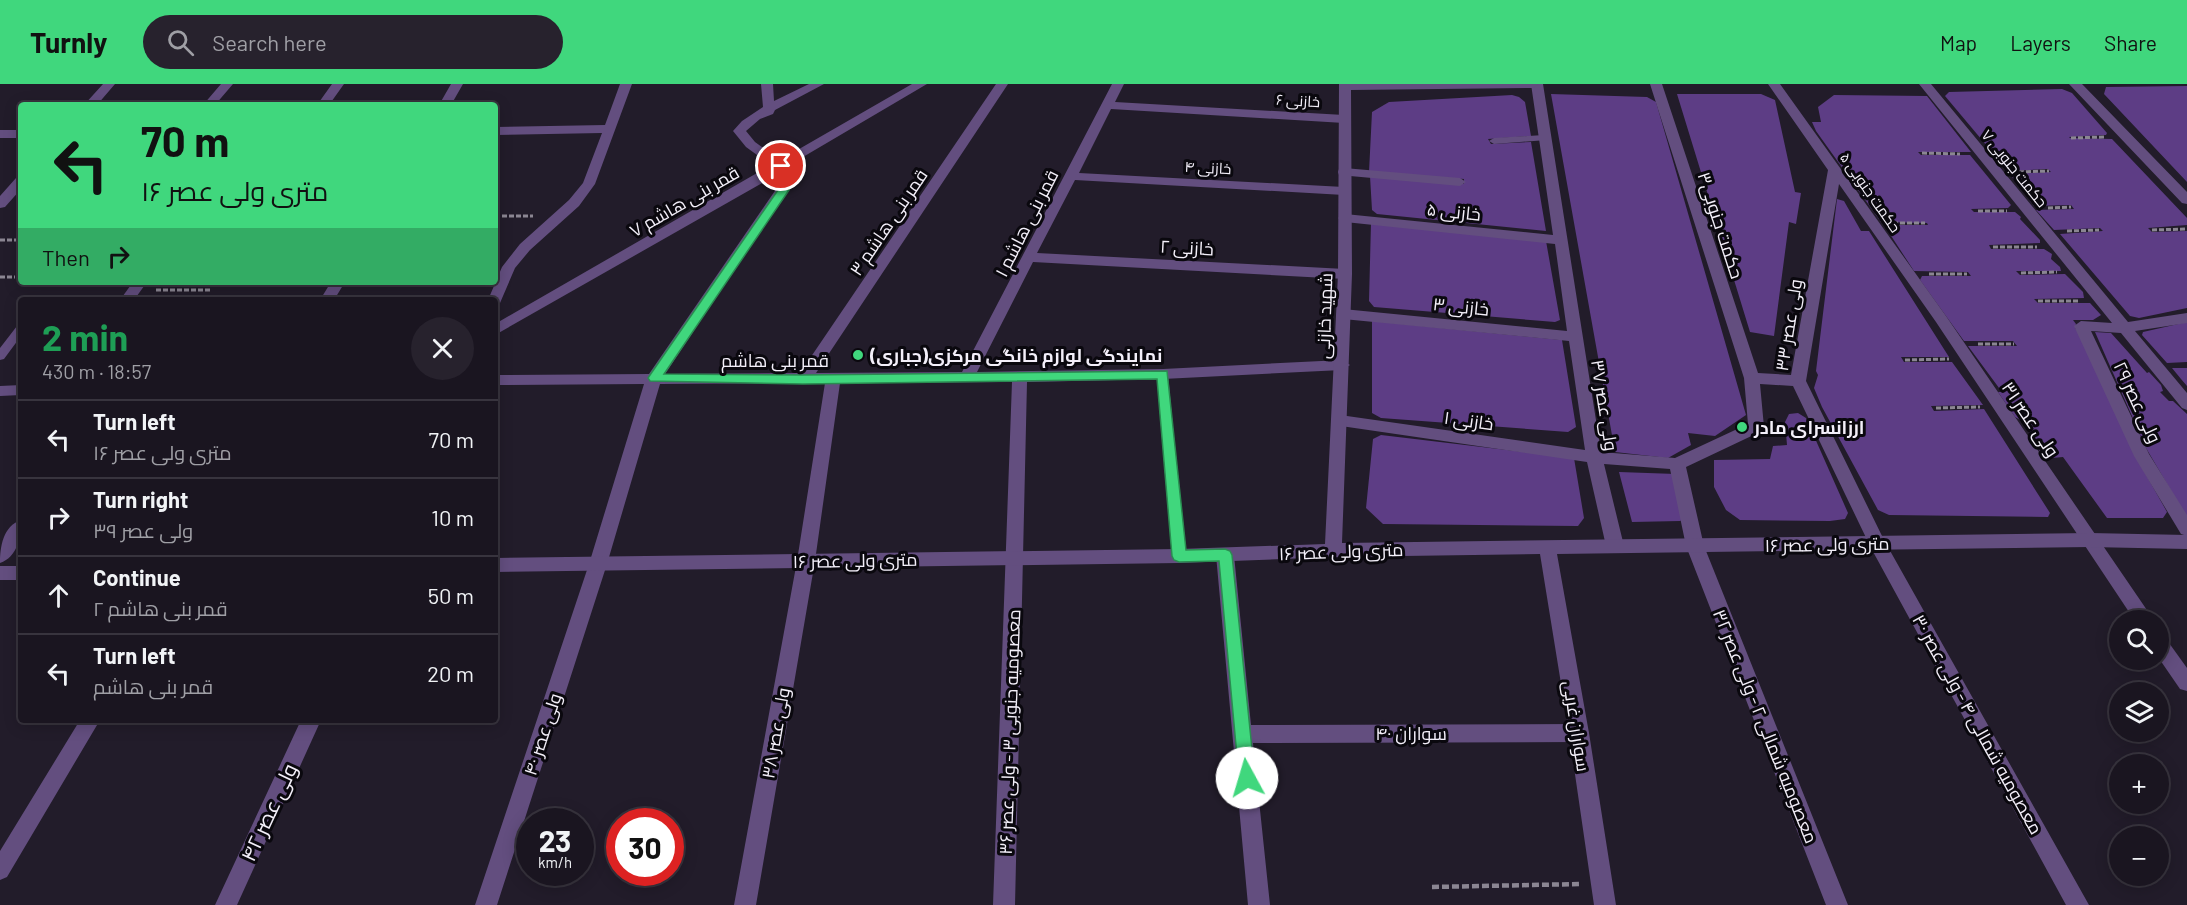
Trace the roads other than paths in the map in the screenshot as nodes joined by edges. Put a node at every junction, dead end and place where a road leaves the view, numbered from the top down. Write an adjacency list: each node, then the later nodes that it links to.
1 (109, 84): 17 (street)
2 (227, 84): 18 (street)
3 (338, 84): 19 (street)
4 (457, 84): 20 (street)
5 (626, 84): 24 (street)
6 (767, 84): 22 (street)
7 (819, 84): 22 (street)
8 (921, 84): 30 (street, قمر بنی هاشم ۷)
9 (1002, 84): 60 (street, قمر بنی هاشم ۳)
10 (1118, 84): 21 (street, قمر بنی هاشم ۱)
11 (1535, 84): 16 (street); 28 (street, ولی عصر ۳۷)
12 (1656, 84): 57 (street, حکمت جنوبی۳)
13 (1774, 84): 31 (street, حکمت جنوبی ۵)
14 (1925, 84): 48 (street, حکمت جنوبی ۷)
15 (2075, 84): 37 (street)
16 (1345, 86): 23 (street, شهید خازنی)
17 (93, 102)
18 (212, 102)
19 (325, 102)
20 (447, 102)
21 (1107, 105): 23 (street, خازنی ۶); 33 (street, قمر بنی هاشم ۱)
22 (769, 111): 30 (street)
23 (1344, 119): 32 (street, شهید خازنی)
24 (608, 129): 25 (street); 43 (street)
25 (498, 131)
26 (0, 134): 27 (street)
27 (18, 134)
28 (1544, 138): 29 (lane); 40 (street, ولی عصر ۳۷)
29 (1494, 141)
30 (781, 166): 47 (street, قمر بنی هاشم ۷); 55 (street, ولی عصر ۴۰)
31 (1835, 169): 46 (street, حکمت جنوبی ۵); 61 (street, ولی عصر ۳۳)
32 (1344, 172): 34 (street); 36 (street, شهید خازنی)
33 (1070, 176): 36 (street, خازنی ۴); 41 (street, قمر بنی هاشم ۱)
34 (1460, 182)
35 (18, 184): 38 (street)
36 (1344, 191): 39 (street, شهید خازنی)
37 (2187, 200)
38 (0, 204)
39 (1345, 218): 40 (street, خازنی ۵); 42 (street, شهید خازنی)
40 (1559, 240): 50 (street, ولی عصر ۳۷)
41 (1028, 257): 42 (street, خازنی ۲); 56 (street, قمر بنی هاشم ۱)
42 (1345, 274): 44 (street, شهید خازنی)
43 (496, 297)
44 (1343, 314): 50 (street, خازنی ۳); 52 (street, شهید خازنی)
45 (2187, 318): 48 (street)
46 (1941, 319): 70 (street, ولی عصر ۳۱)
47 (498, 328)
48 (2124, 328): 64 (street, حکمت جنوبی ۷); 68 (street, ولی عصر ۲۹)
49 (18, 333): 51 (lane)
50 (1575, 337): 66 (street, ولی عصر ۳۷)
51 (0, 356)
52 (1342, 365): 53 (street, قمر بنی هاشم); 65 (street, شهید خازنی)
53 (1162, 374): 54 (street, قمر بنی هاشم); 79 (lane)
54 (1020, 377): 56 (street, قمر بنی هاشم); 80 (street, معصومیه جنوبی ۳ - ولی عصر ۳۶)
55 (654, 378): 59 (street, قمر بنی هاشم); 60 (street, قمر بنی هاشم); 82 (street, ولی عصر ۴۰)
56 (966, 378): 58 (street, قمر بنی هاشم)
57 (1752, 378): 61 (street); 67 (street, حکمت جنوبی۳)
58 (833, 379): 60 (street, قمر بنی هاشم); 81 (street, ولی عصر ۳۸)
59 (498, 380)
60 (803, 380)
61 (1798, 381): 72 (street, ولی عصر ۳۳)
62 (18, 390): 63 (street)
63 (0, 391)
64 (2187, 404)
65 (1340, 421): 66 (street, خازنی ۱); 76 (street, شهید خازنی)
66 (1594, 458): 67 (street, خازنی ۱); 73 (street, ولی عصر ۳۷)
67 (1677, 465): 74 (street, معصومیه شمالی ۲ - ولی عصر ۳۲)
68 (2187, 529)
69 (18, 531): 78 (street)
70 (2090, 540): 71 (street, ۱۶ متری ولی عصر); 72 (street, ۱۶ متری ولی عصر); 86 (street, ولی عصر ۳۱)
71 (2187, 542)
72 (1877, 543): 74 (street, ۱۶ متری ولی عصر); 101 (street, معصومیه شمالی ۴ - ولی عصر ۳۰)
73 (1615, 546): 74 (street, ۱۶ متری ولی عصر); 75 (street, ۱۶ متری ولی عصر)
74 (1695, 546): 100 (street, معصومیه شمالی ۲ - ولی عصر ۳۲)
75 (1547, 547): 76 (street, ۱۶ متری ولی عصر); 91 (street, سواران غربی)
76 (1333, 550): 77 (street, ۱۶ متری ولی عصر)
77 (1225, 555): 79 (street, ۱۶ متری ولی عصر); 92 (street)
78 (0, 556)
79 (1179, 556): 80 (street, ۱۶ متری ولی عصر)
80 (1015, 558): 81 (street, ۱۶ متری ولی عصر); 97 (street, معصومیه جنوبی ۳ - ولی عصر ۳۶)
81 (806, 561): 82 (street, ۱۶ متری ولی عصر); 96 (street, ولی عصر ۳۸)
82 (598, 564): 83 (street, ۱۶ متری ولی عصر); 95 (street, ولی عصر ۴۰)
83 (498, 565)
84 (0, 573): 85 (street)
85 (18, 573)
86 (2138, 610)
87 (2169, 657): 88 (street)
88 (2187, 682)
89 (88, 723): 93 (street)
90 (310, 723): 94 (street, ولی عصر ۴۲)
91 (1579, 733): 92 (street, سواران ۴۰); 99 (street, سواران غربی)
92 (1243, 734): 98 (street)
93 (0, 870)
94 (226, 905)
95 (486, 905)
96 (745, 905)
97 (1004, 905)
98 (1259, 905)
99 (1605, 905)
100 (1837, 905)
101 (2078, 905)

